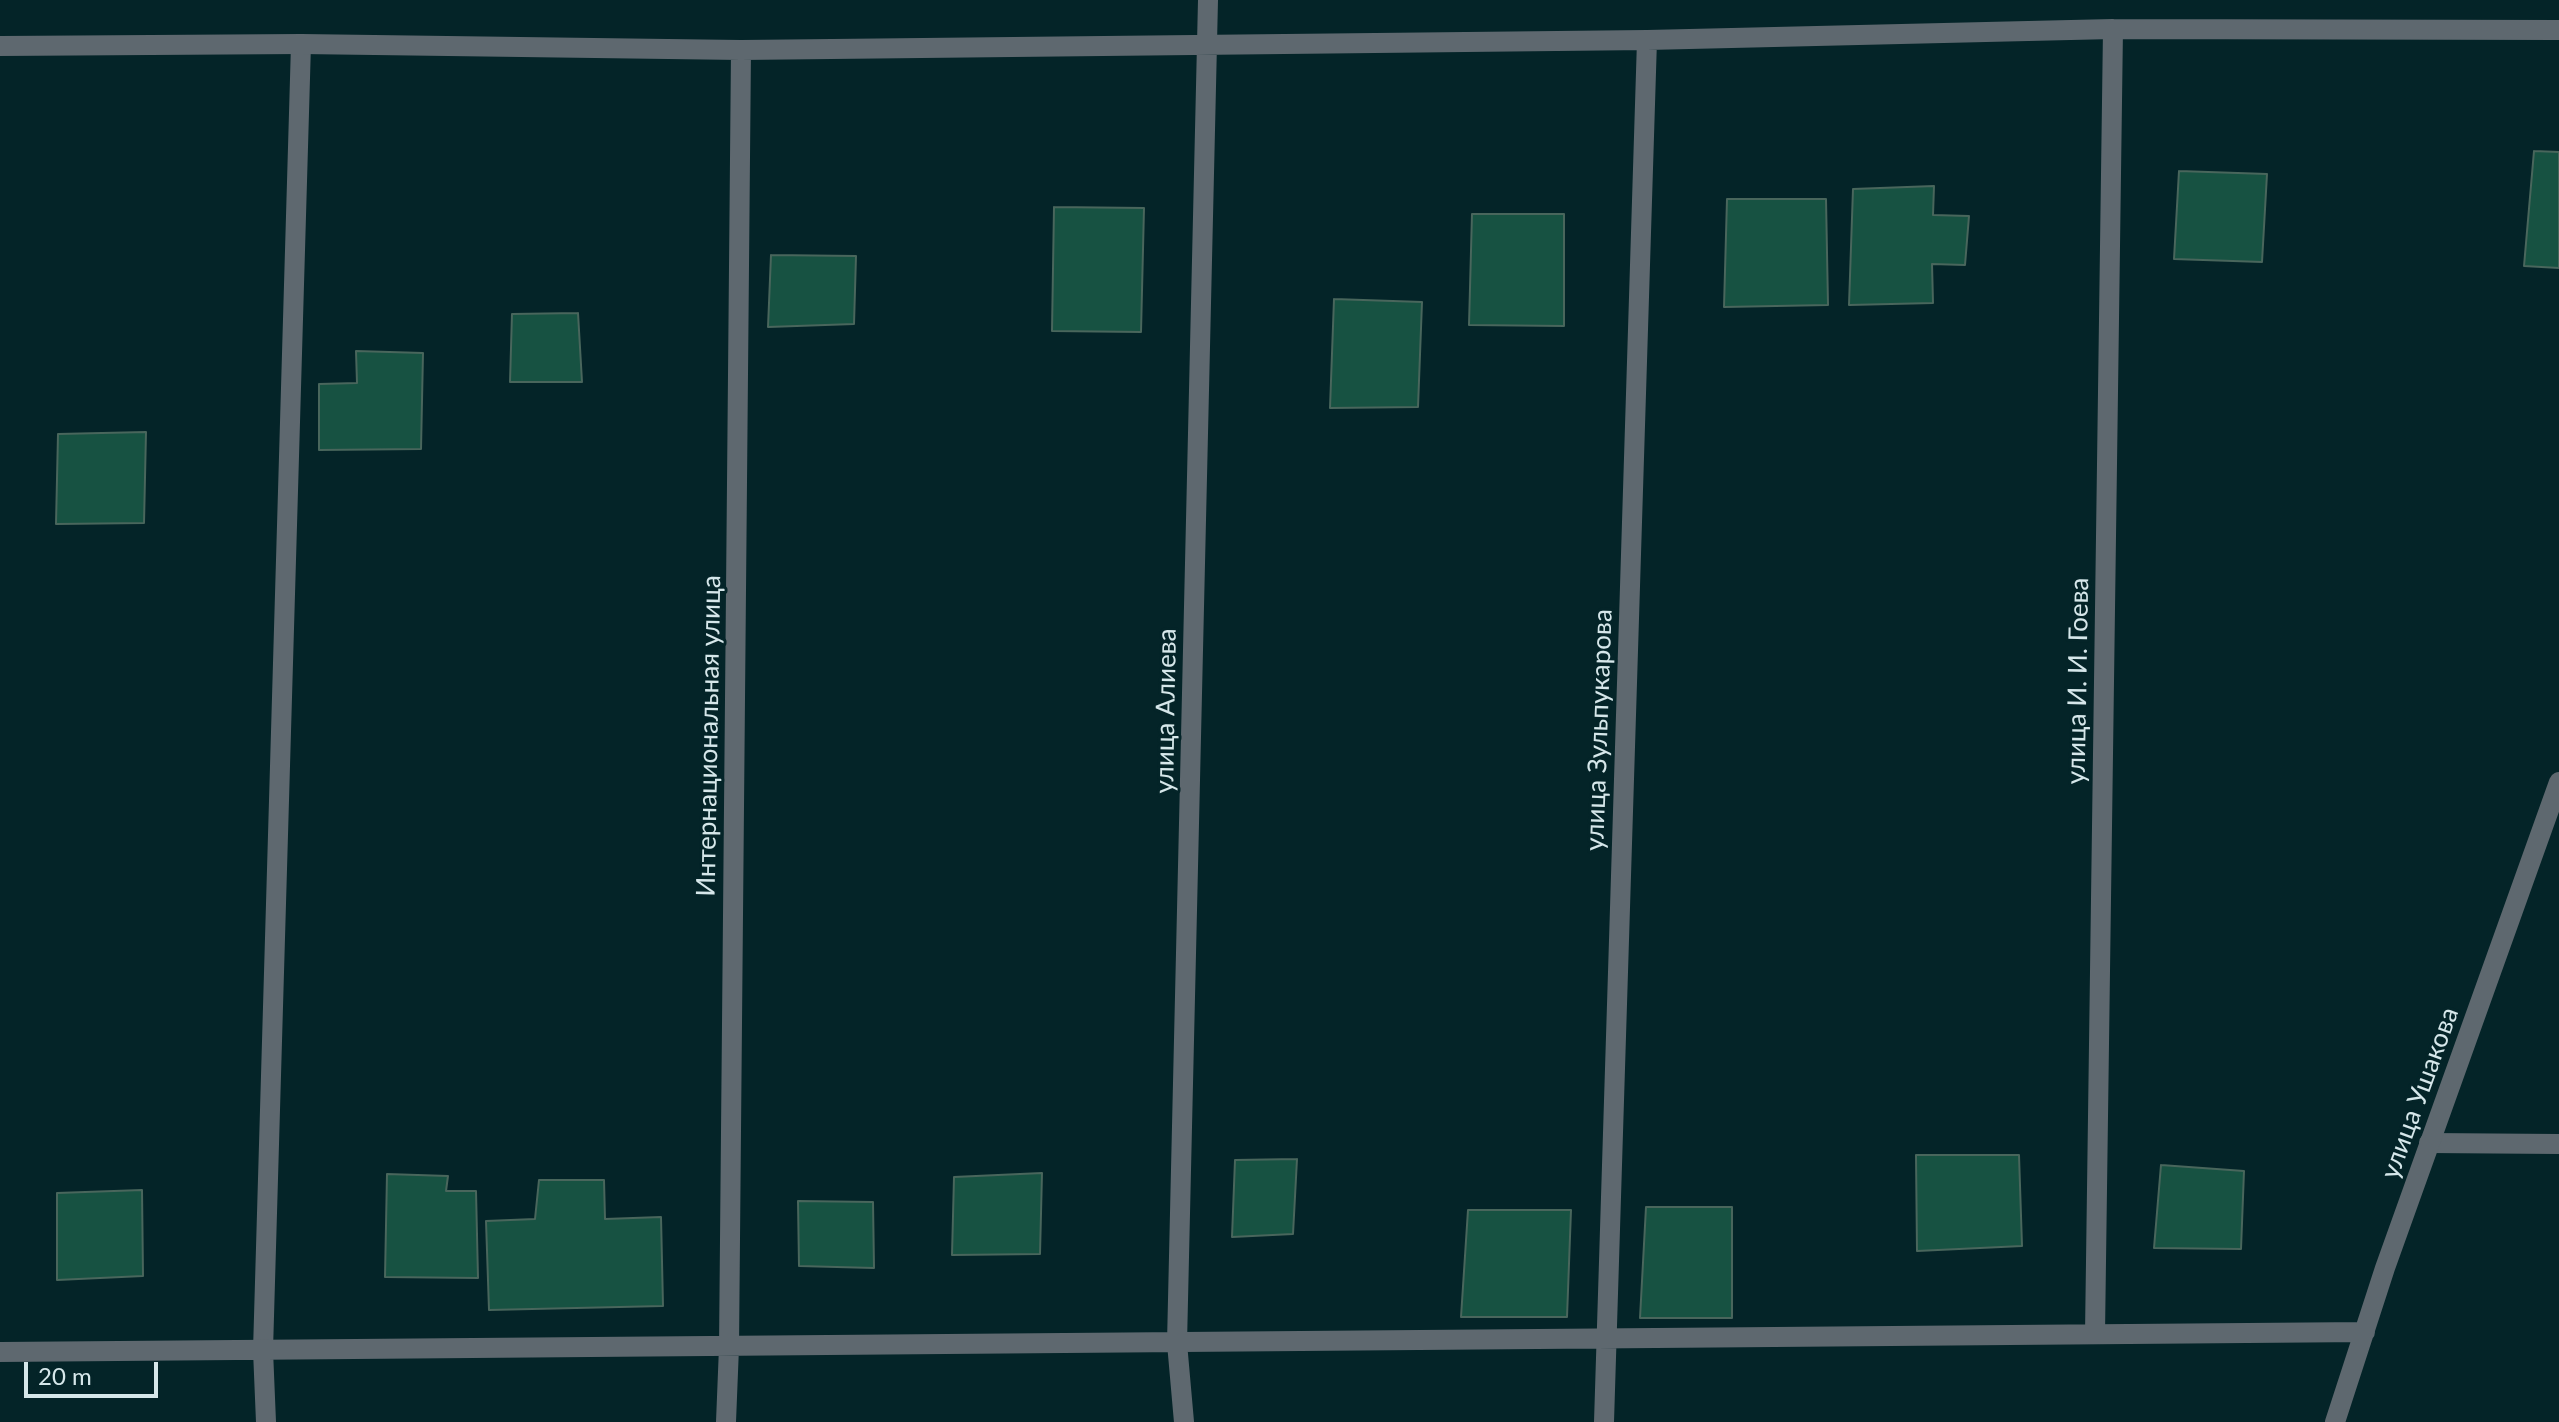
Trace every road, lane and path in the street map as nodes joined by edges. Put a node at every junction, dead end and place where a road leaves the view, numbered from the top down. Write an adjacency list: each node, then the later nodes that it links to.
1 (1208, 0): 6 (street, улица Алиева)
2 (2113, 29): 3 (street); 4 (street); 13 (street, улица И. И. Гоева)
3 (2559, 30)
4 (1647, 40): 6 (street); 14 (street, улица Зульпукарова)
5 (301, 44): 7 (street); 8 (street); 17 (street)
6 (1208, 44): 8 (street); 15 (street, улица Алиева)
7 (0, 46)
8 (741, 50): 16 (street, Интернациональная улица)
9 (2559, 782): 10 (street, улица Ушакова)
10 (2429, 1143): 11 (street); 12 (street, улица Ушакова)
11 (2559, 1144)
12 (2365, 1332): 13 (street); 23 (street, улица Ушакова)
13 (2095, 1333): 14 (street)
14 (1606, 1339): 15 (street); 22 (street, улица Зульпукарова)
15 (1177, 1343): 16 (street); 21 (street, улица Алиева)
16 (729, 1347): 17 (street); 20 (street, Интернациональная улица)
17 (263, 1350): 18 (street); 19 (street)
18 (0, 1352)
19 (266, 1422)
20 (726, 1422)
21 (1184, 1422)
22 (1604, 1422)
23 (2335, 1422)

